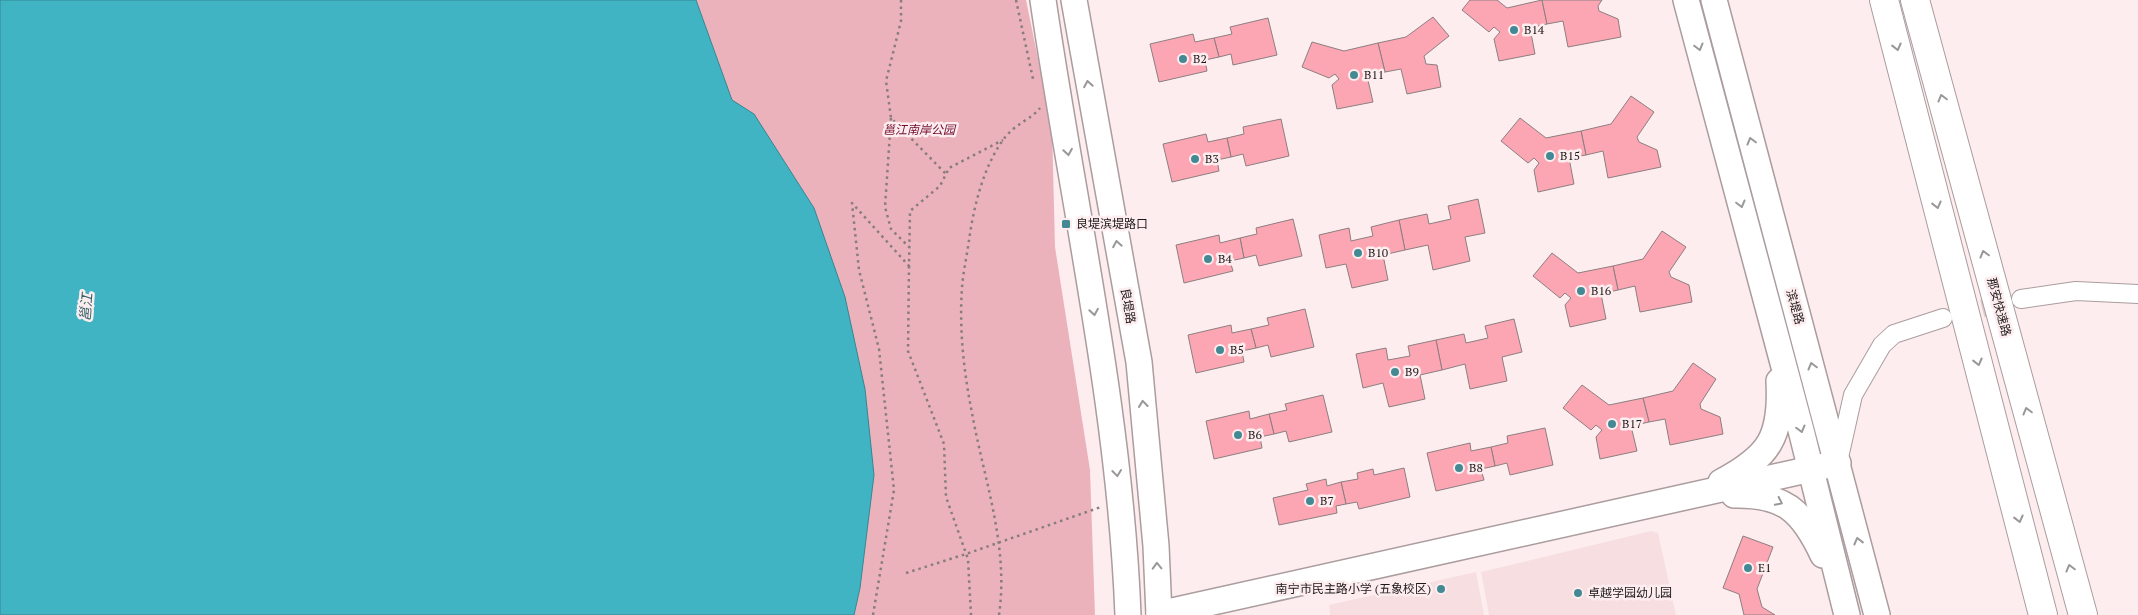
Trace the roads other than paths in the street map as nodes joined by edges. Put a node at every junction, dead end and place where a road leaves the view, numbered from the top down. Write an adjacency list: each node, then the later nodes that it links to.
1 (1043, 0): 9 (street)
2 (1074, 0): 8 (street, 良堤路)
3 (1083, 0): 8 (street)
4 (1686, 0): 14 (street, 滨堤路, one-way to 14)
5 (1714, 0): 13 (street, 滨堤路, one-way to 5)
6 (1884, 0): 23 (highway, one-way to 23)
7 (1915, 0): 24 (highway, 那安快速路, one-way to 7)
8 (1078, 31): 9 (street); 20 (street, 良堤路, one-way to 8)
9 (1048, 36): 21 (street, one-way to 21)
10 (2138, 294): 11 (street)
11 (2021, 299)
12 (1943, 318): 15 (street)
13 (1802, 332): 14 (street); 15 (street, 滨堤路, one-way to 13)
14 (1777, 339): 16 (street, 滨堤路, one-way to 16); 17 (street)
15 (1838, 464): 16 (street); 18 (street, 滨堤路, one-way to 15)
16 (1811, 470): 17 (street); 19 (street, 滨堤路)
17 (1697, 495): 19 (street, one-way to 19); 20 (street)
18 (1870, 588): 19 (street); 22 (street, 滨堤路)
19 (1845, 605)
20 (1159, 614)
21 (1128, 615)
22 (1877, 615)
23 (2043, 615)
24 (2083, 615)

